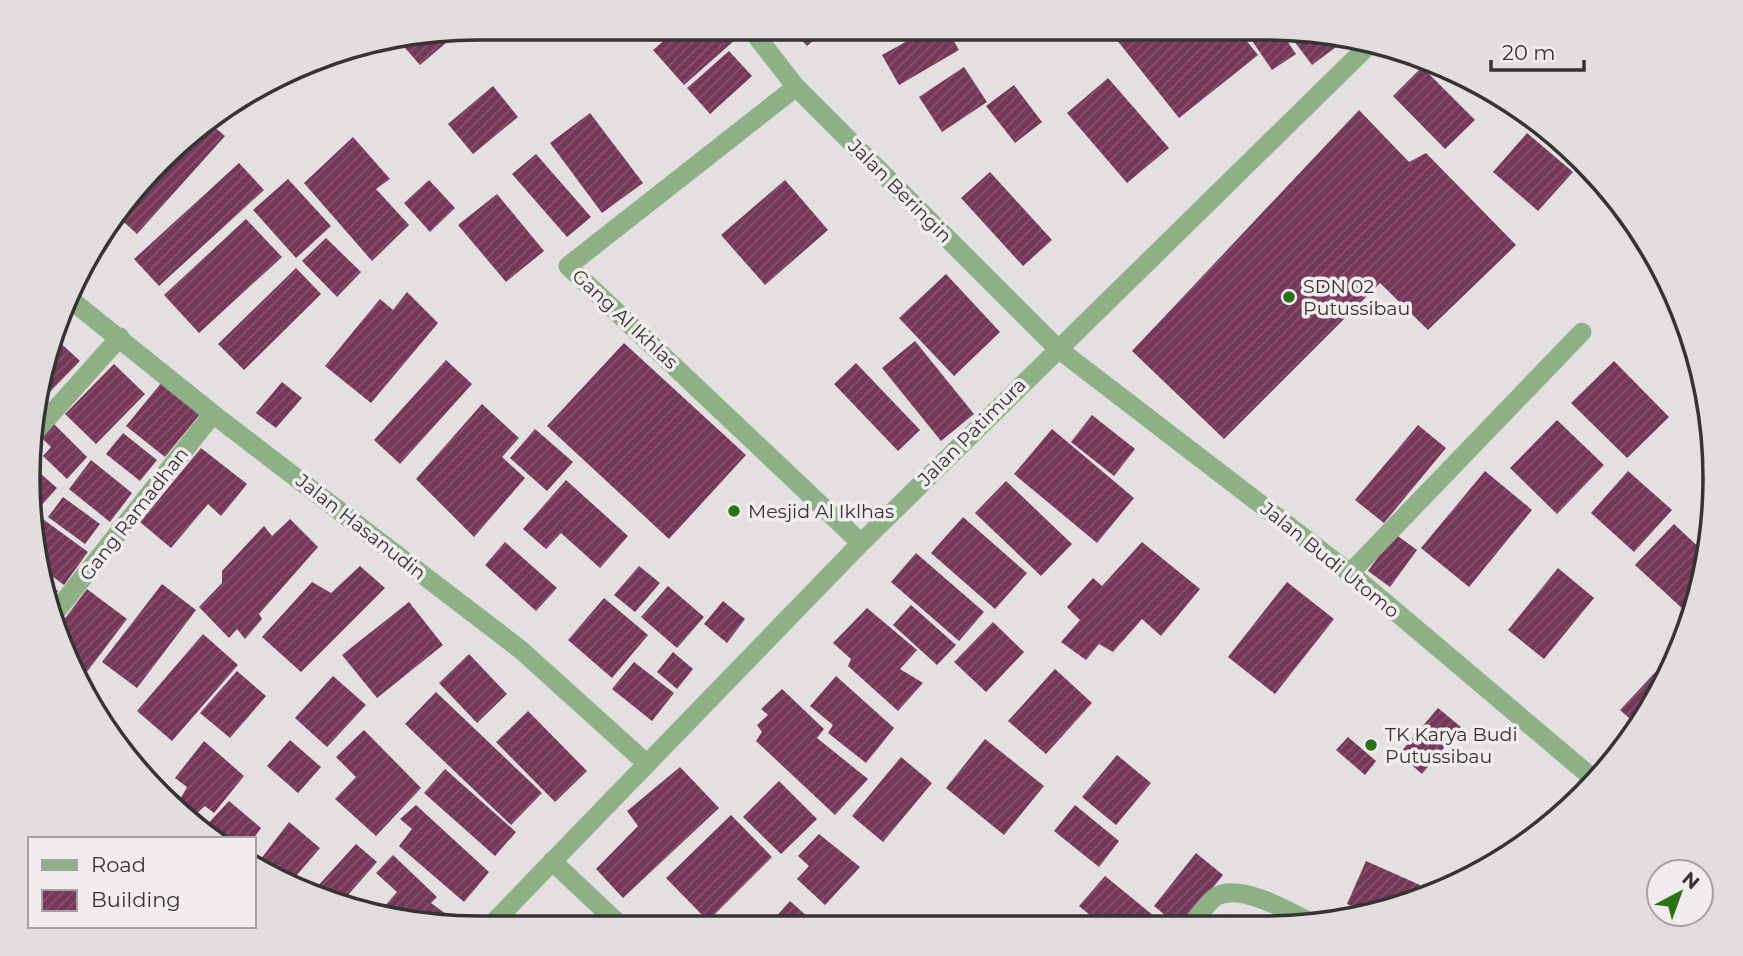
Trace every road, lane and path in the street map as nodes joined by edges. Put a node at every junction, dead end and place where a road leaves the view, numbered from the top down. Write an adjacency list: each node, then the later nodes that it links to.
1 (759, 40): 3 (street, Jalan Beringin)
2 (1362, 52): 7 (street, Jalan Patimura)
3 (796, 87): 7 (street, Jalan Beringin); 10 (street, Gang Al Ikhlas)
4 (76, 304): 6 (street, Jalan Hasanudin)
5 (1583, 332): 11 (street)
6 (120, 337): 8 (street, Jalan Hasanudin); 9 (street)
7 (1057, 348): 10 (street, Jalan Patimura); 11 (street, Jalan Budi Utomo)
8 (213, 414): 12 (street, Gang Ramadhan); 13 (street, Jalan Hasanudin)
9 (44, 423)
10 (861, 543): 13 (street, Jalan Patimura)
11 (1350, 573): 14 (street, Jalan Budi Utomo)
12 (60, 607)
13 (645, 762): 15 (street, Jalan Patimura)
14 (1588, 774)
15 (552, 861): 17 (street, Jalan Patimura); 18 (street)
16 (1296, 915): 19 (street)
17 (500, 916)
18 (610, 916)
19 (1199, 916)

